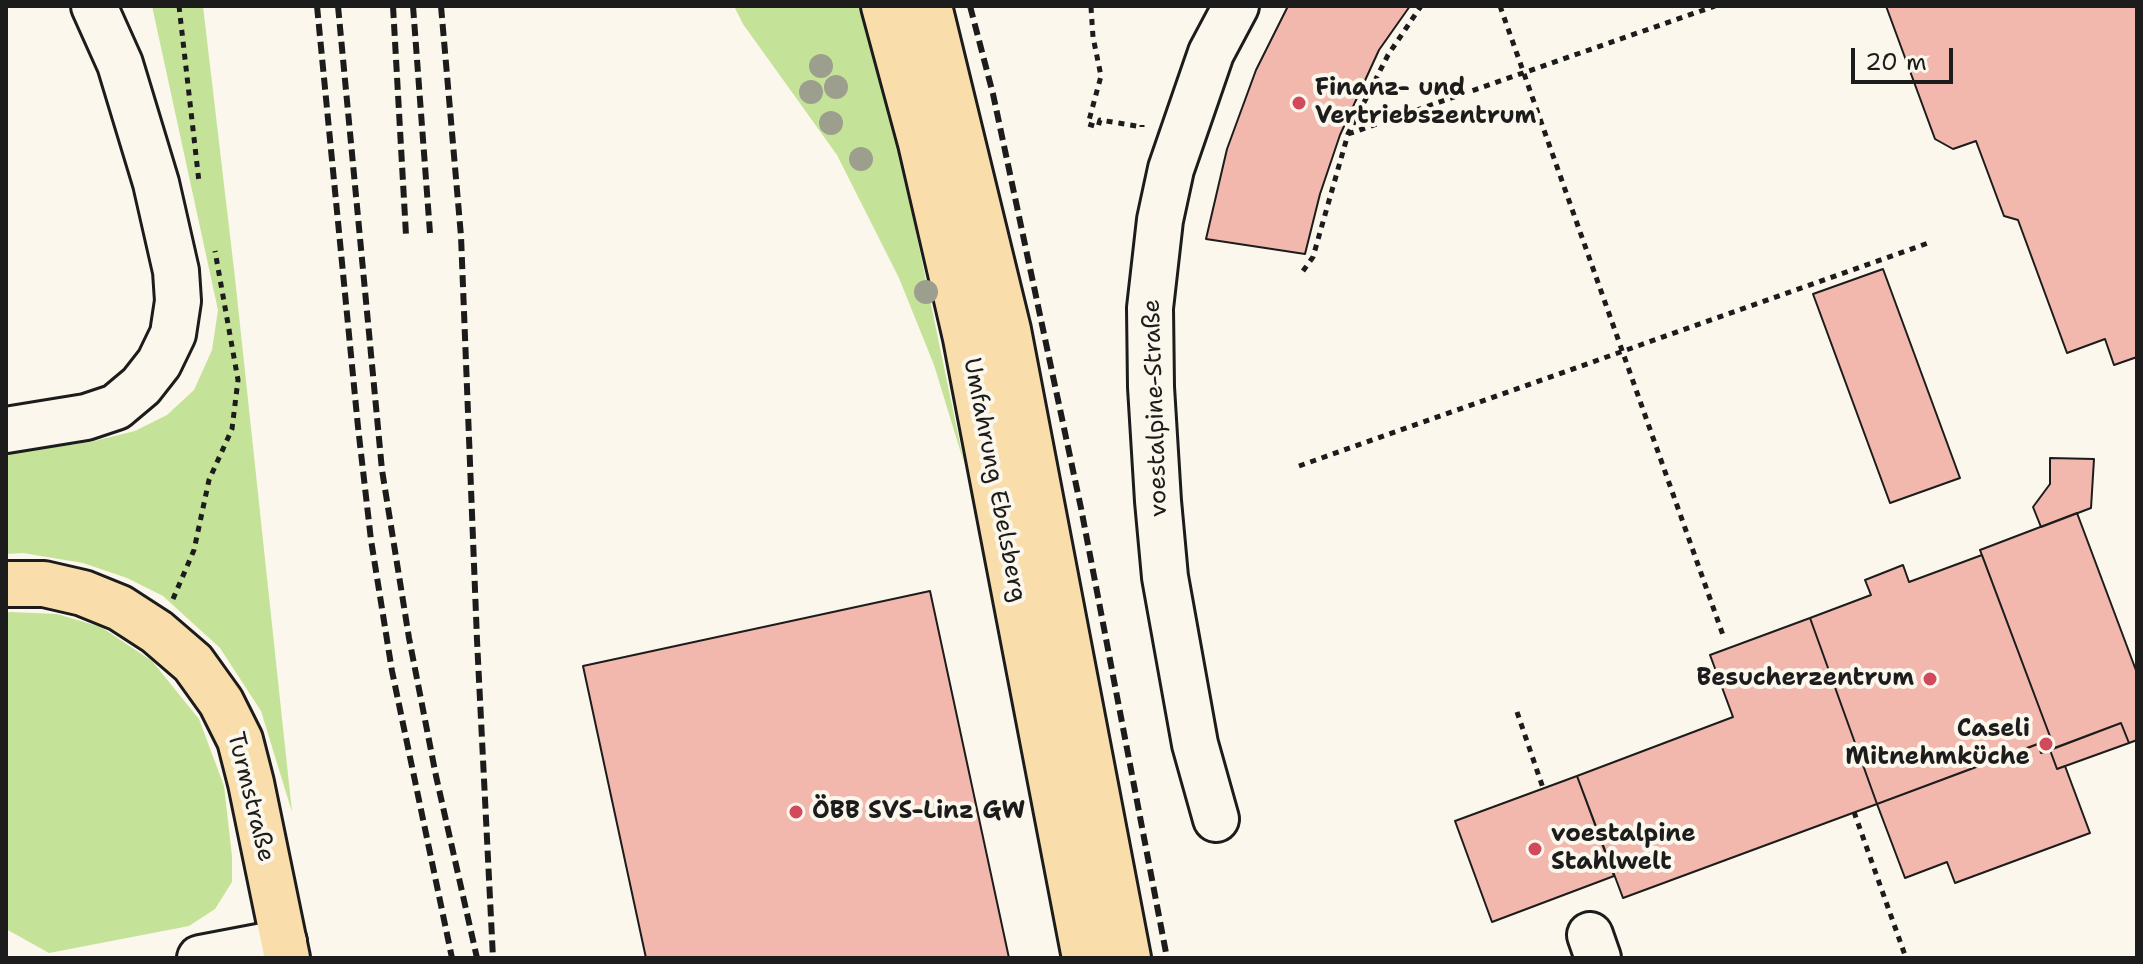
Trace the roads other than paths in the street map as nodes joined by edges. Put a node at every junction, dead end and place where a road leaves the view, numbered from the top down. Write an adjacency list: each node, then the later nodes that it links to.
1 (94, 6): 5 (street)
2 (884, 6): 10 (main road, Umfahrung Ebelsberg)
3 (929, 6): 11 (main road, Umfahrung Ebelsberg)
4 (1236, 6): 7 (street, voestalpine-Straße)
5 (6, 430)
6 (6, 584): 8 (main road, Turmstraße)
7 (1216, 819)
8 (286, 950): 9 (street)
9 (200, 958)
10 (1085, 958)
11 (1128, 958)

